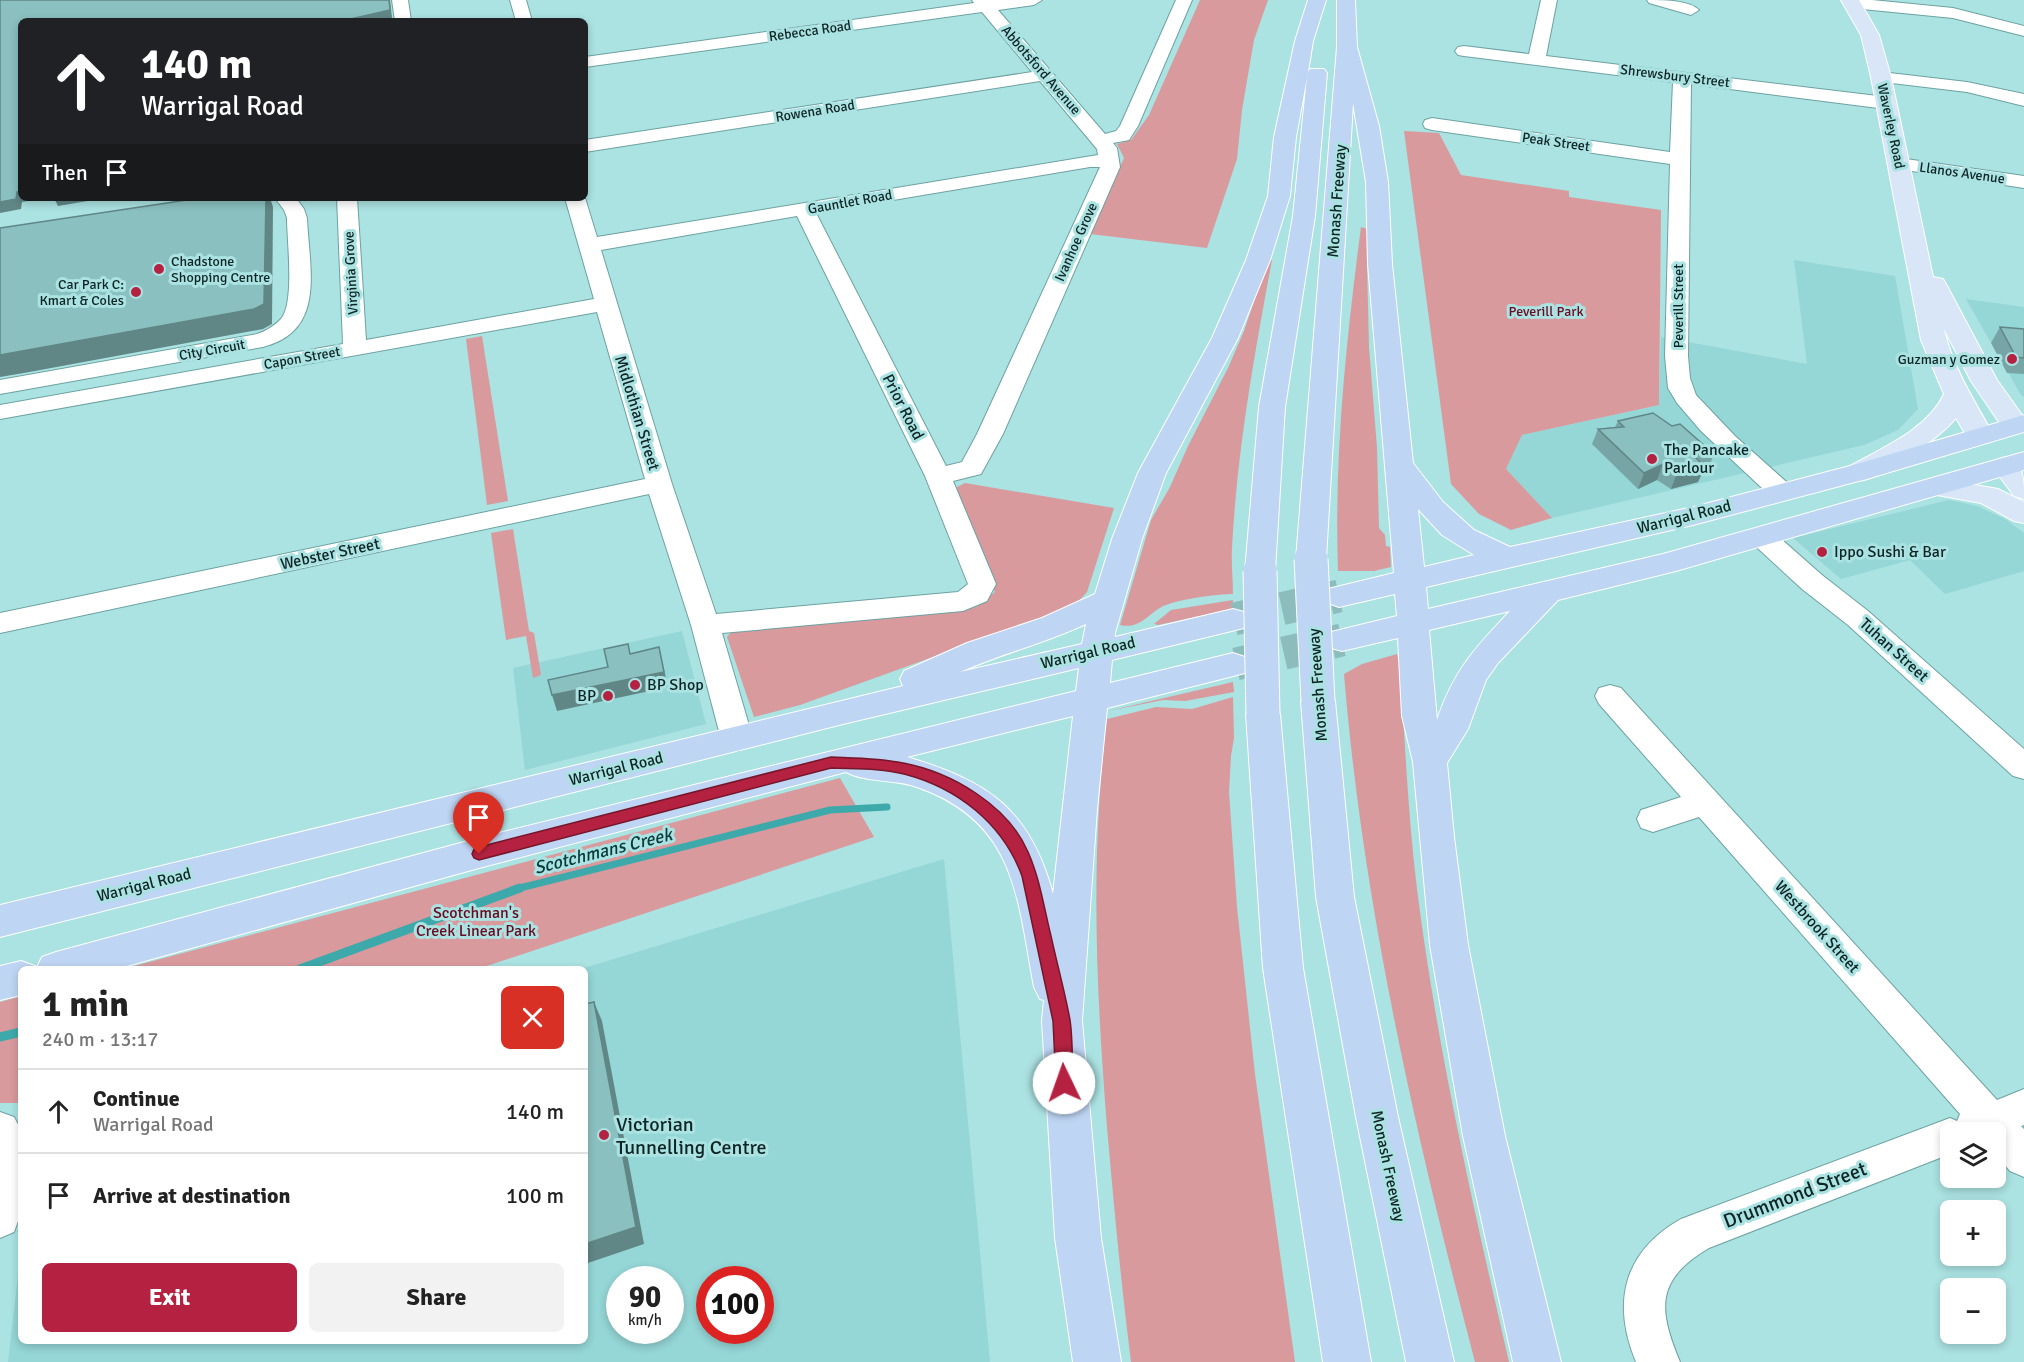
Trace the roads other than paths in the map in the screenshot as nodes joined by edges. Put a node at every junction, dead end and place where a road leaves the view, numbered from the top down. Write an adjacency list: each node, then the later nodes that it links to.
1 (400, 0): 12 (street)
2 (521, 0): 13 (street)
3 (1034, 0): 10 (street, Rebecca Road)
4 (1184, 0): 26 (street)
5 (1317, 0): 63 (highway); 91 (highway, Monash Freeway, bridge)
6 (1346, 0): 15 (highway, Monash Freeway)
7 (1549, 0): 17 (street)
8 (1655, 0): 11 (street)
9 (1851, 2): 14 (street); 20 (main road, Waverley Road)
10 (983, 3): 18 (street, Rebecca Road); 19 (street, Abbotsford Avenue)
11 (1691, 10)
12 (403, 18)
13 (524, 18)
14 (2024, 31)
15 (1347, 47): 47 (highway); 92 (highway, Monash Freeway, bridge)
16 (1464, 51): 17 (street, Shrewsbury Street)
17 (1537, 59): 21 (street, Shrewsbury Street)
18 (588, 62)
19 (1045, 75): 25 (street, Rowena Road); 26 (street, Abbotsford Avenue)
20 (1881, 76): 22 (street); 23 (main road, Waverley Road)
21 (1682, 77): 23 (street, Shrewsbury Street); 27 (street, Peverill Street)
22 (2024, 100)
23 (1886, 103): 28 (main road, Waverley Road)
24 (1432, 124): 27 (street, Peak Street)
25 (588, 146)
26 (1106, 150): 33 (street, Gauntlet Road); 50 (street, Ivanhoe Grove)
27 (1679, 159): 54 (street, Peverill Street)
28 (1899, 164): 29 (street, Llanos Avenue); 35 (main road, Waverley Road)
29 (2024, 182)
30 (287, 201): 38 (street, City Circuit)
31 (348, 201): 37 (street, Virginia Grove)
32 (576, 201): 34 (street, Midlothian Street)
33 (804, 210): 34 (street, Gauntlet Road); 50 (street, Prior Road)
34 (590, 245): 36 (street, Midlothian Street)
35 (1917, 257): 41 (main road, Waverley Road); 45 (main road, Waverley Road)
36 (604, 304): 37 (street, Capon Street); 51 (street, Midlothian Street)
37 (355, 348): 42 (street, Capon Street)
38 (81, 374): 39 (street, City Circuit); 42 (street)
39 (48, 380): 40 (street, City Circuit); 43 (street)
40 (0, 387)
41 (1957, 393): 46 (main road, Waverley Road); 49 (main road)
42 (77, 398): 43 (street, Capon Street)
43 (45, 404): 44 (street, Capon Street)
44 (0, 412)
45 (2021, 429): 46 (highway, Warrigal Road)
46 (1980, 436): 48 (highway, Waverley Road); 49 (highway, Warrigal Road)
47 (1399, 464): 57 (highway); 59 (highway)
48 (2015, 464): 52 (highway); 53 (main road, Waverley Road)
49 (1860, 472): 54 (highway, Warrigal Road)
50 (938, 476): 67 (street, Prior Road)
51 (659, 484): 65 (street, Webster Street); 67 (street, Midlothian Street)
52 (1936, 487): 55 (main road); 56 (highway)
53 (2024, 490)
54 (1782, 492): 57 (highway, Warrigal Road)
55 (2024, 514)
56 (1761, 536): 60 (highway); 77 (street, Tuhan Street)
57 (1510, 558): 58 (highway, Warrigal Road)
58 (1471, 567): 59 (highway, Warrigal Road); 62 (highway)
59 (1410, 580): 61 (highway, Warrigal Road); 66 (highway)
60 (1547, 592): 62 (highway); 75 (highway)
61 (1339, 596)
62 (1517, 599): 66 (highway)
63 (1106, 602): 69 (highway); 73 (highway)
64 (1233, 620): 69 (highway, Warrigal Road)
65 (0, 623)
66 (1414, 623): 68 (highway); 75 (highway)
67 (705, 626): 74 (street, Midlothian Street)
68 (1342, 640)
69 (1097, 651): 72 (highway); 73 (highway, Warrigal Road)
70 (1233, 665): 72 (highway)
71 (1610, 696): 78 (street, Westbrook Street)
72 (1090, 700): 76 (highway); 84 (highway)
73 (843, 712): 74 (highway, Warrigal Road)
74 (737, 738): 80 (highway, Warrigal Road)
75 (1430, 762): 93 (highway)
76 (831, 763): 81 (highway); 84 (highway)
77 (2024, 767)
78 (1705, 802): 79 (street); 85 (street, Westbrook Street)
79 (1653, 819)
80 (0, 921)
81 (67, 966)
82 (18, 979): 83 (highway)
83 (0, 983)
84 (1062, 1021): 90 (highway)
85 (1991, 1120): 88 (street, Westbrook Street)
86 (2, 1131): 89 (street)
87 (1940, 1140): 94 (street, Drummond Street)
88 (2024, 1158)
89 (0, 1218)
90 (1097, 1362)
91 (1347, 1362)
92 (1431, 1362)
93 (1537, 1362)
94 (1658, 1362)

